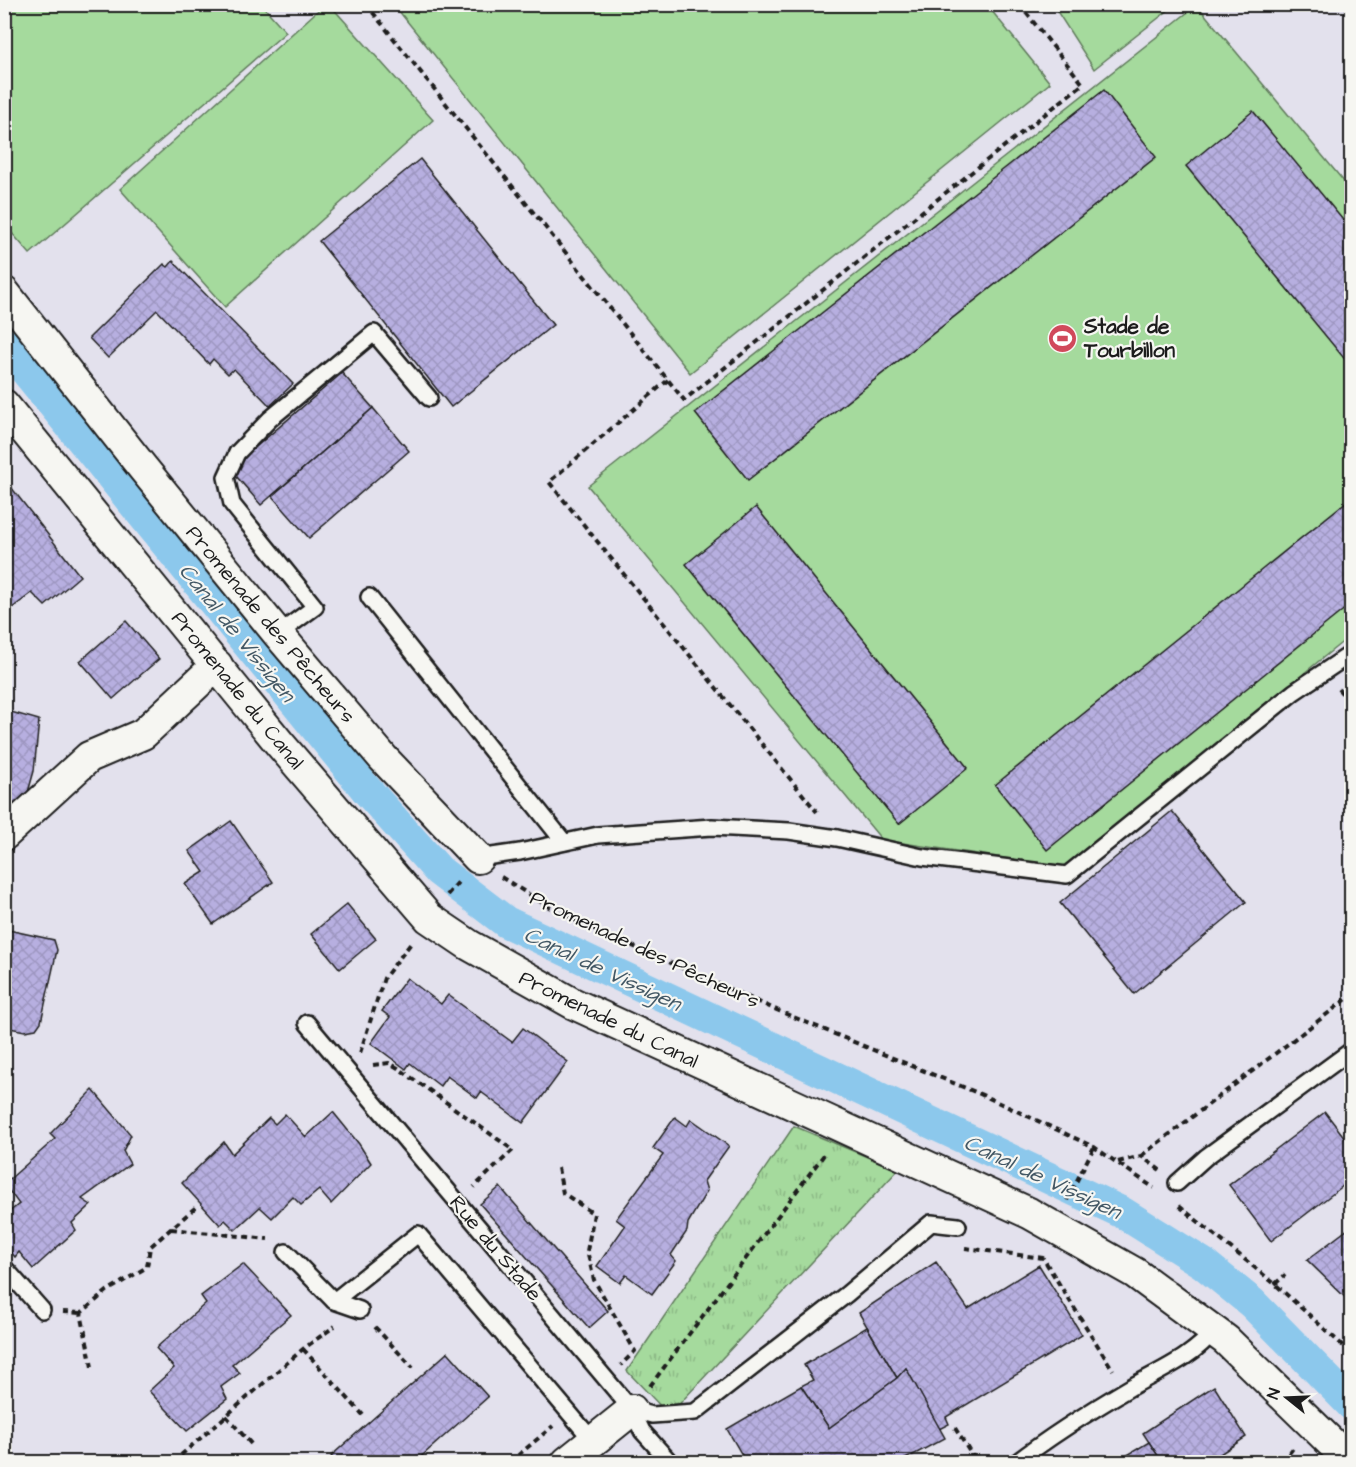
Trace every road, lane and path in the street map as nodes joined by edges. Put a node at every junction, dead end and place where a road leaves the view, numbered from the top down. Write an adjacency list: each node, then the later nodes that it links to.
1 (366, 4): 4 (path)
2 (1019, 4): 4 (path)
3 (4, 292): 8 (street, Promenade des Pêcheurs)
4 (668, 380): 12 (path)
5 (429, 398): 8 (lane)
6 (4, 405): 10 (street, Promenade du Canal)
7 (369, 597): 13 (lane)
8 (278, 634): 14 (street, Promenade des Pêcheurs)
9 (1352, 653): 12 (lane)
10 (218, 664): 11 (street); 15 (street, Promenade du Canal)
11 (4, 835)
12 (837, 838): 13 (lane)
13 (564, 843): 14 (lane)
14 (472, 866): 15 (path); 21 (path, Promenade des Pêcheurs)
15 (429, 918): 19 (path); 20 (street, Promenade du Canal)
16 (1352, 995): 22 (path)
17 (307, 1023): 19 (lane, Rue du Stade)
18 (1352, 1050): 25 (lane)
19 (351, 1067): 28 (lane, Rue du Stade); 28 (path)
20 (843, 1130): 31 (street, Promenade du Canal); 48 (path)
21 (1094, 1147): 23 (path, Promenade des Pêcheurs); 31 (path)
22 (1141, 1156): 23 (path); 25 (path)
23 (1118, 1162): 26 (path, Promenade des Pêcheurs)
24 (558, 1168): 44 (path)
25 (1177, 1183)
26 (1163, 1195)
27 (1172, 1201): 37 (path)
28 (458, 1202): 48 (lane, Rue du Stade)
29 (196, 1207): 32 (path)
30 (958, 1226): 33 (lane)
31 (1053, 1226): 41 (street, Promenade du Canal)
32 (170, 1229): 34 (path); 46 (path)
33 (910, 1240): 47 (path); 48 (lane)
34 (286, 1252): 38 (lane)
35 (4, 1267): 39 (lane)
36 (1285, 1275): 37 (path)
37 (1275, 1284): 45 (path)
38 (334, 1301): 40 (lane); 52 (lane)
39 (42, 1310)
40 (360, 1310)
41 (1214, 1330): 47 (lane); 59 (street, Promenade du Canal)
42 (319, 1336): 43 (path)
43 (303, 1349): 49 (path); 50 (path)
44 (635, 1351)
45 (1352, 1354)
46 (92, 1367)
47 (1126, 1390): 58 (lane)
48 (632, 1410): 52 (street); 56 (lane, Rue du Stade)
49 (363, 1415)
50 (226, 1416): 53 (path); 54 (path)
51 (955, 1428): 57 (path)
52 (593, 1441): 55 (street)
53 (253, 1446)
54 (173, 1462)
55 (567, 1462)
56 (670, 1462)
57 (976, 1462)
58 (1017, 1462)
59 (1351, 1462)

